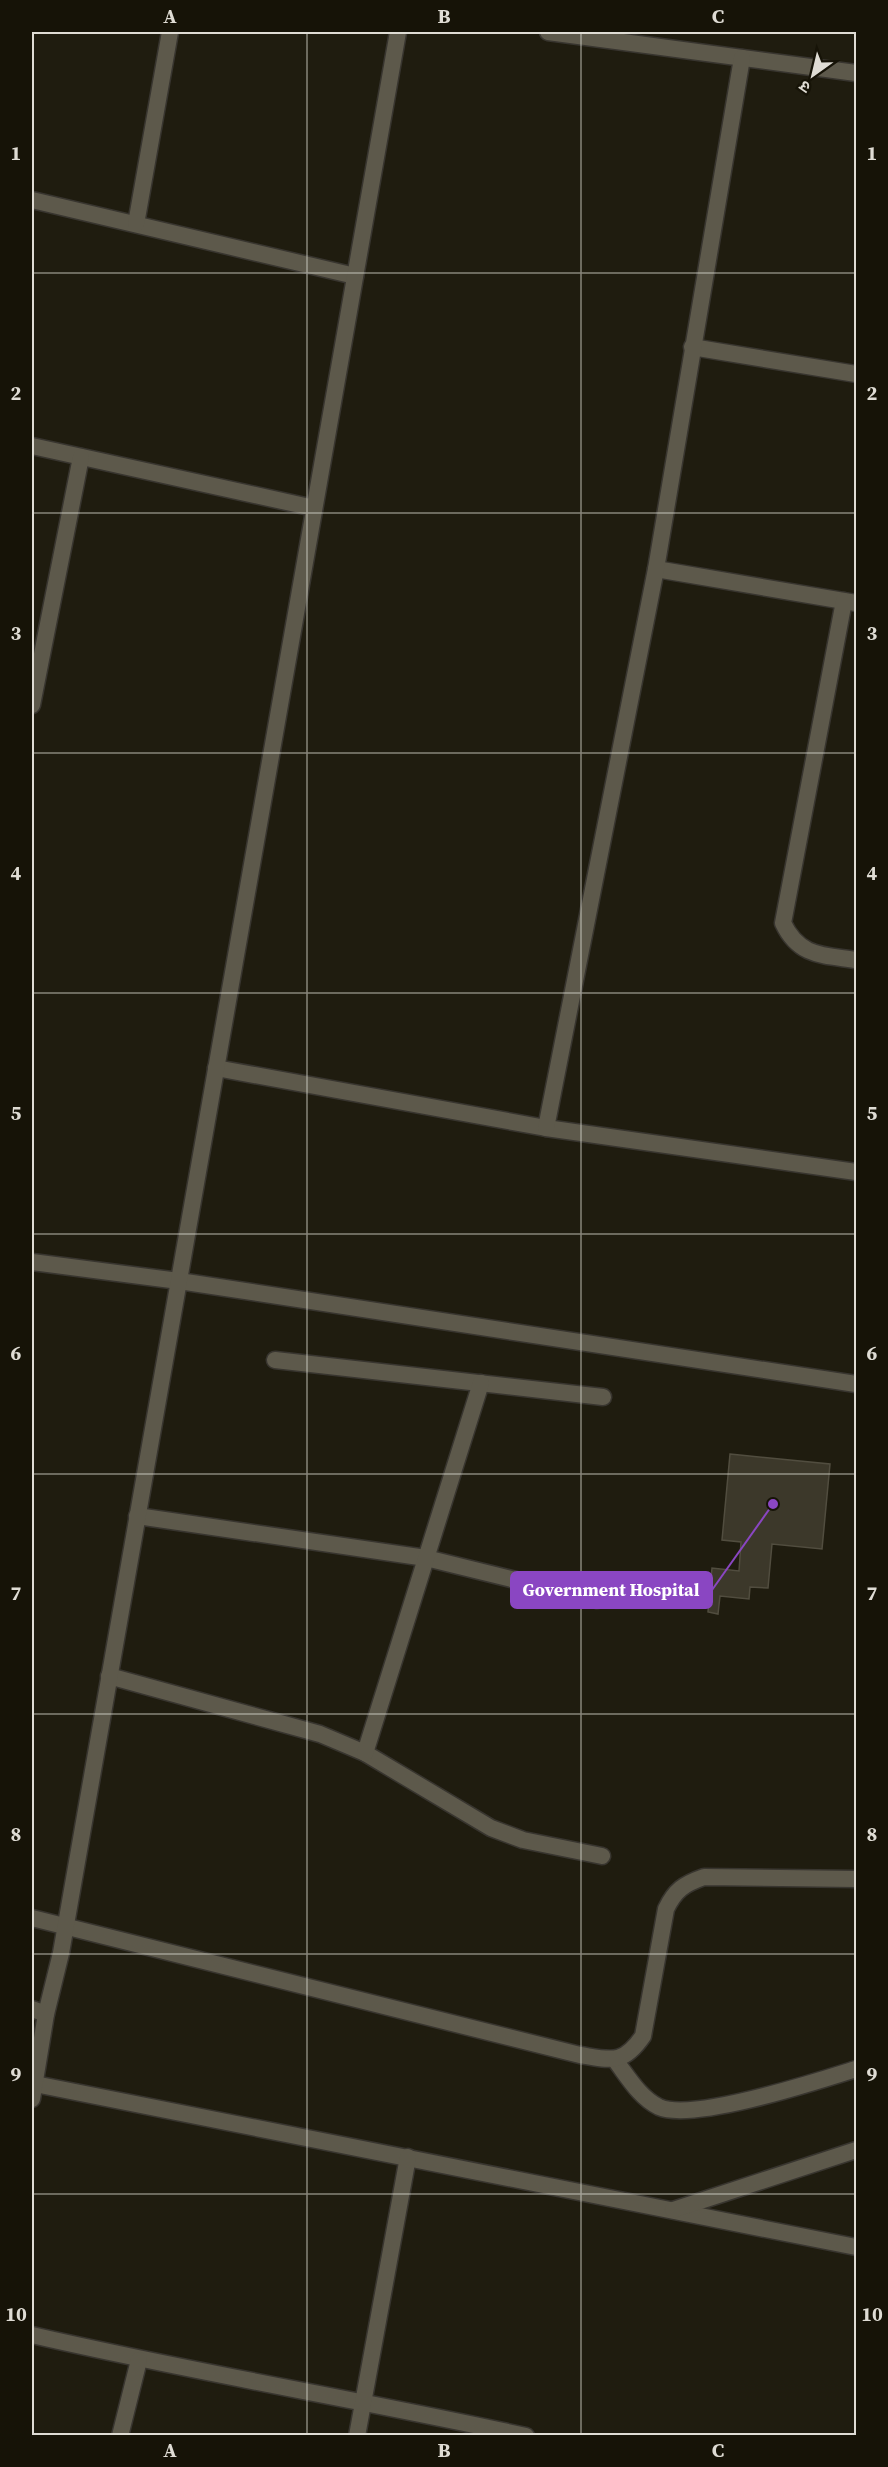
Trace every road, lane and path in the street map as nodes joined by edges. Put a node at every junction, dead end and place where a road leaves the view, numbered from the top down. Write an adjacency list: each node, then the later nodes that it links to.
1 (170, 32): 7 (street)
2 (398, 32): 8 (street)
3 (548, 32): 4 (street)
4 (742, 58): 5 (street); 9 (street)
5 (856, 73)
6 (32, 200): 7 (street)
7 (136, 224): 8 (street)
8 (355, 276): 13 (street)
9 (692, 347): 10 (street); 14 (street)
10 (856, 374)
11 (32, 446): 12 (street)
12 (81, 457): 13 (street); 16 (street)
13 (314, 508): 18 (street)
14 (656, 569): 15 (street); 19 (street)
15 (850, 602): 17 (street)
16 (32, 705)
17 (856, 960)
18 (216, 1068): 19 (street); 22 (street)
19 (546, 1128): 20 (street)
20 (856, 1172)
21 (32, 1262): 22 (street)
22 (179, 1281): 25 (street); 27 (street)
23 (275, 1360): 24 (street)
24 (481, 1383): 26 (street); 28 (street)
25 (856, 1384)
26 (603, 1396)
27 (137, 1516): 28 (street); 30 (street)
28 (426, 1558): 29 (street); 31 (street)
29 (597, 1600)
30 (109, 1676): 31 (street); 35 (street)
31 (365, 1752): 32 (street)
32 (602, 1856)
33 (856, 1878): 37 (street)
34 (32, 1918): 35 (street)
35 (65, 1927): 36 (street); 37 (street)
36 (39, 2011): 39 (street)
37 (615, 2060): 38 (street)
38 (856, 2069)
39 (33, 2092): 41 (street)
40 (856, 2150): 42 (street)
41 (408, 2157): 42 (street); 46 (street)
42 (672, 2211): 43 (street)
43 (856, 2247)
44 (32, 2335): 45 (street)
45 (139, 2360): 46 (street); 47 (street)
46 (363, 2400): 48 (street); 49 (street)
47 (120, 2436)
48 (357, 2436)
49 (526, 2436)

